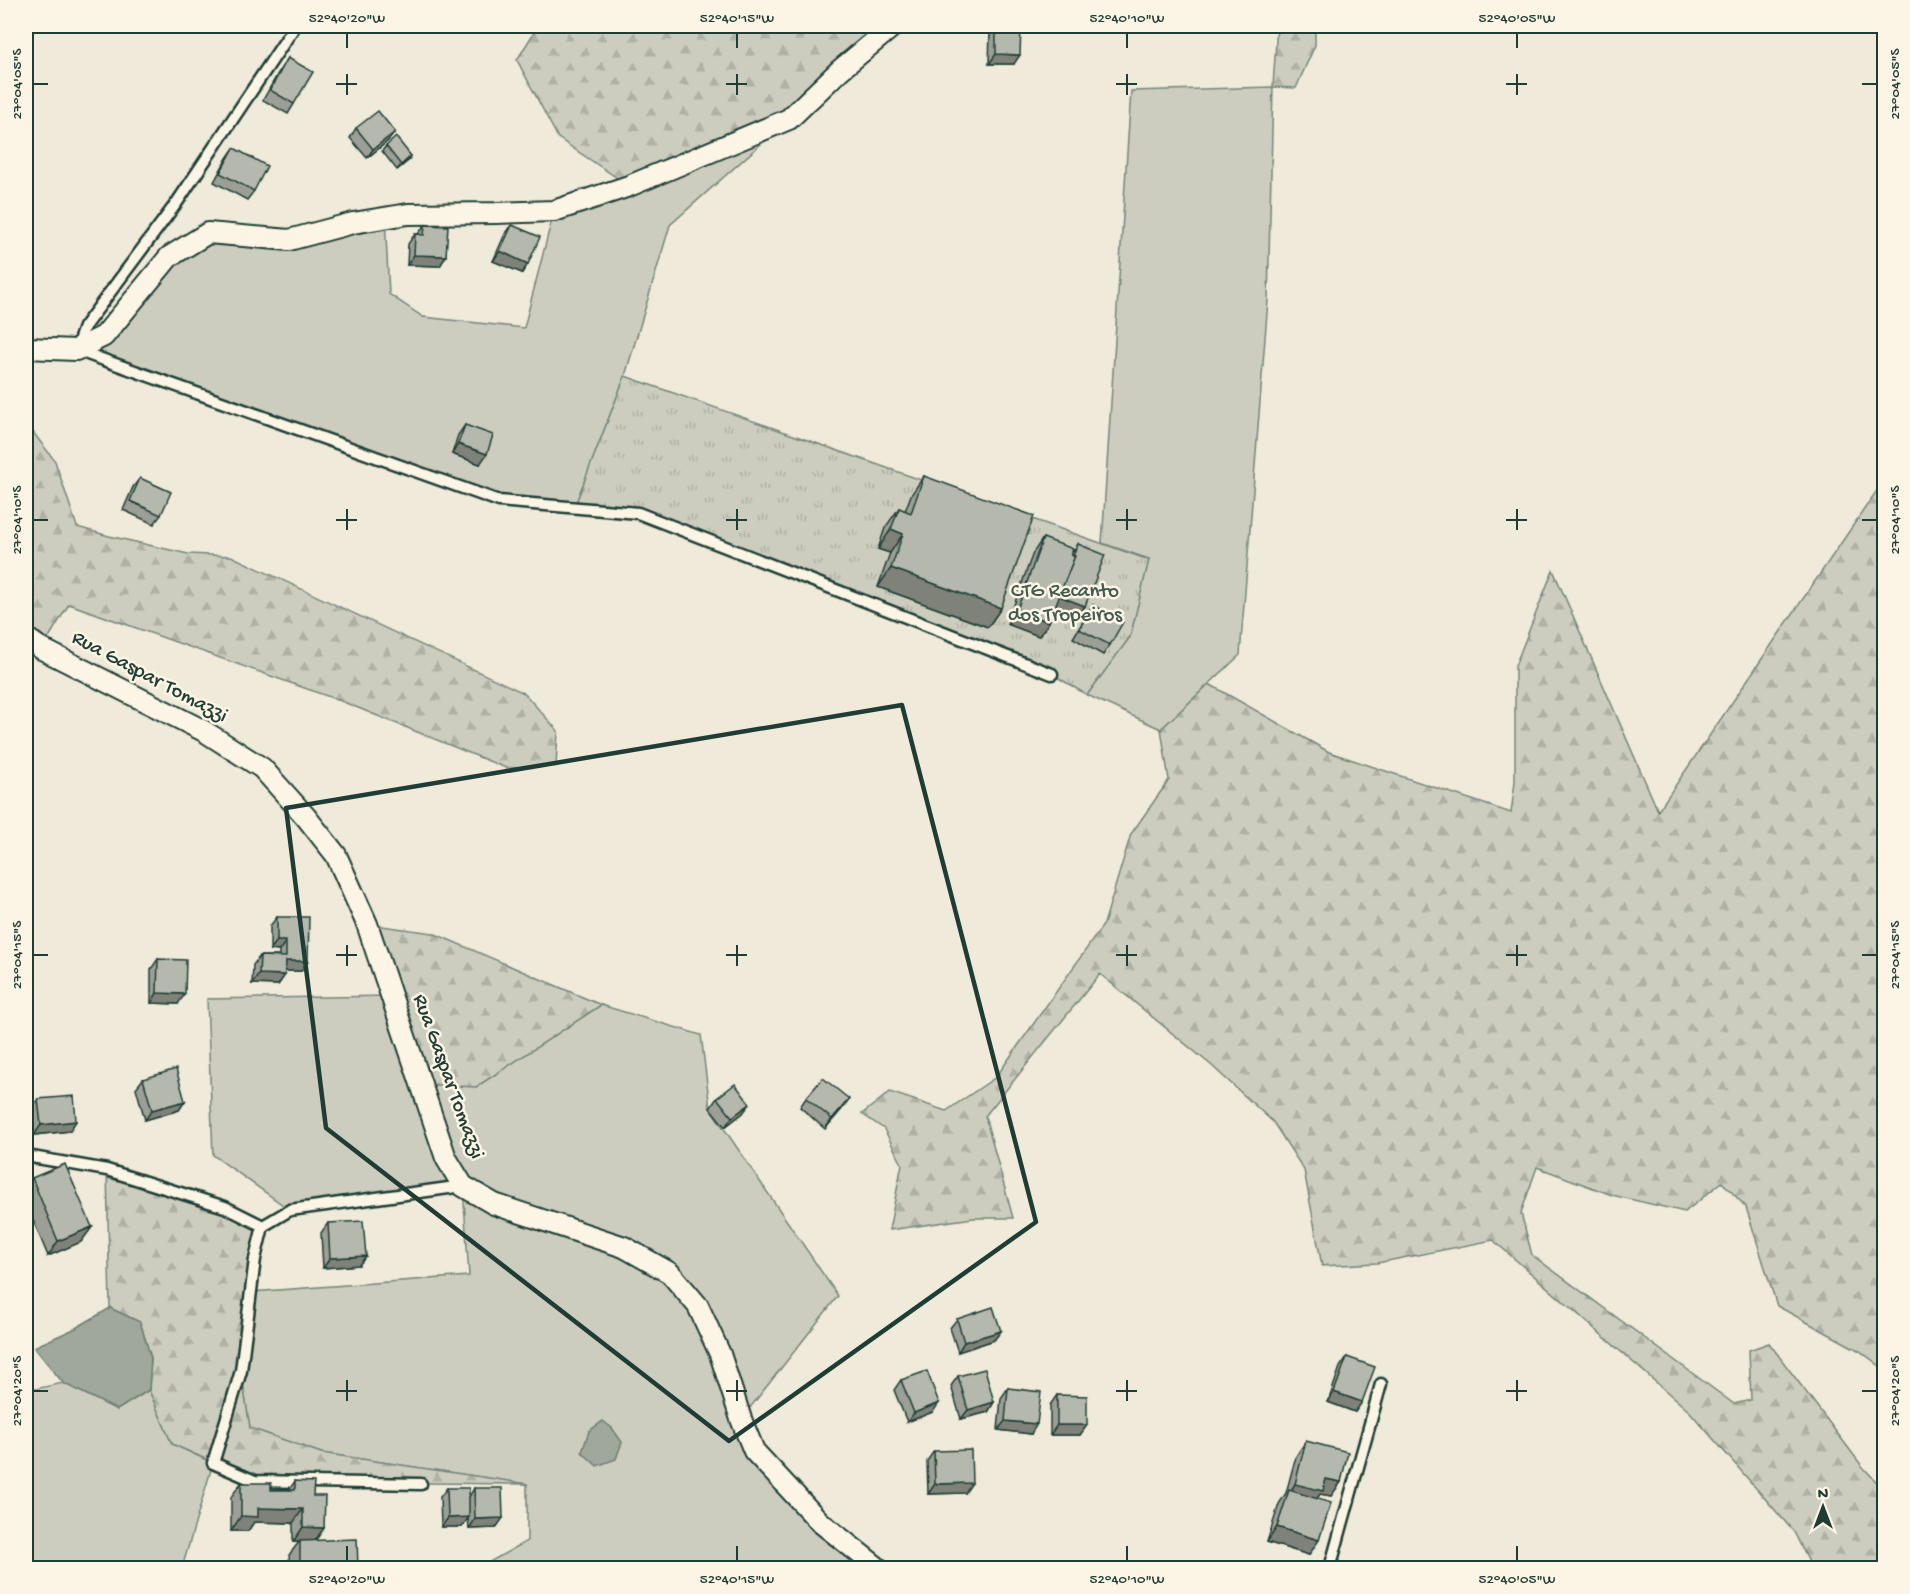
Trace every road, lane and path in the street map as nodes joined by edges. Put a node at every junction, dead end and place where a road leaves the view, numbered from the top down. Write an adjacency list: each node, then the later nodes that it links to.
1 (295, 26): 4 (lane)
2 (892, 26): 4 (street)
3 (26, 348): 4 (street)
4 (76, 350): 6 (lane)
5 (26, 638): 8 (street, Rua Gaspar Tomazzi)
6 (1052, 674)
7 (26, 1156): 9 (lane)
8 (463, 1186): 9 (lane); 12 (street, Rua Gaspar Tomazzi)
9 (262, 1226): 11 (lane)
10 (1381, 1384): 13 (lane)
11 (421, 1484)
12 (878, 1569)
13 (1330, 1569)

